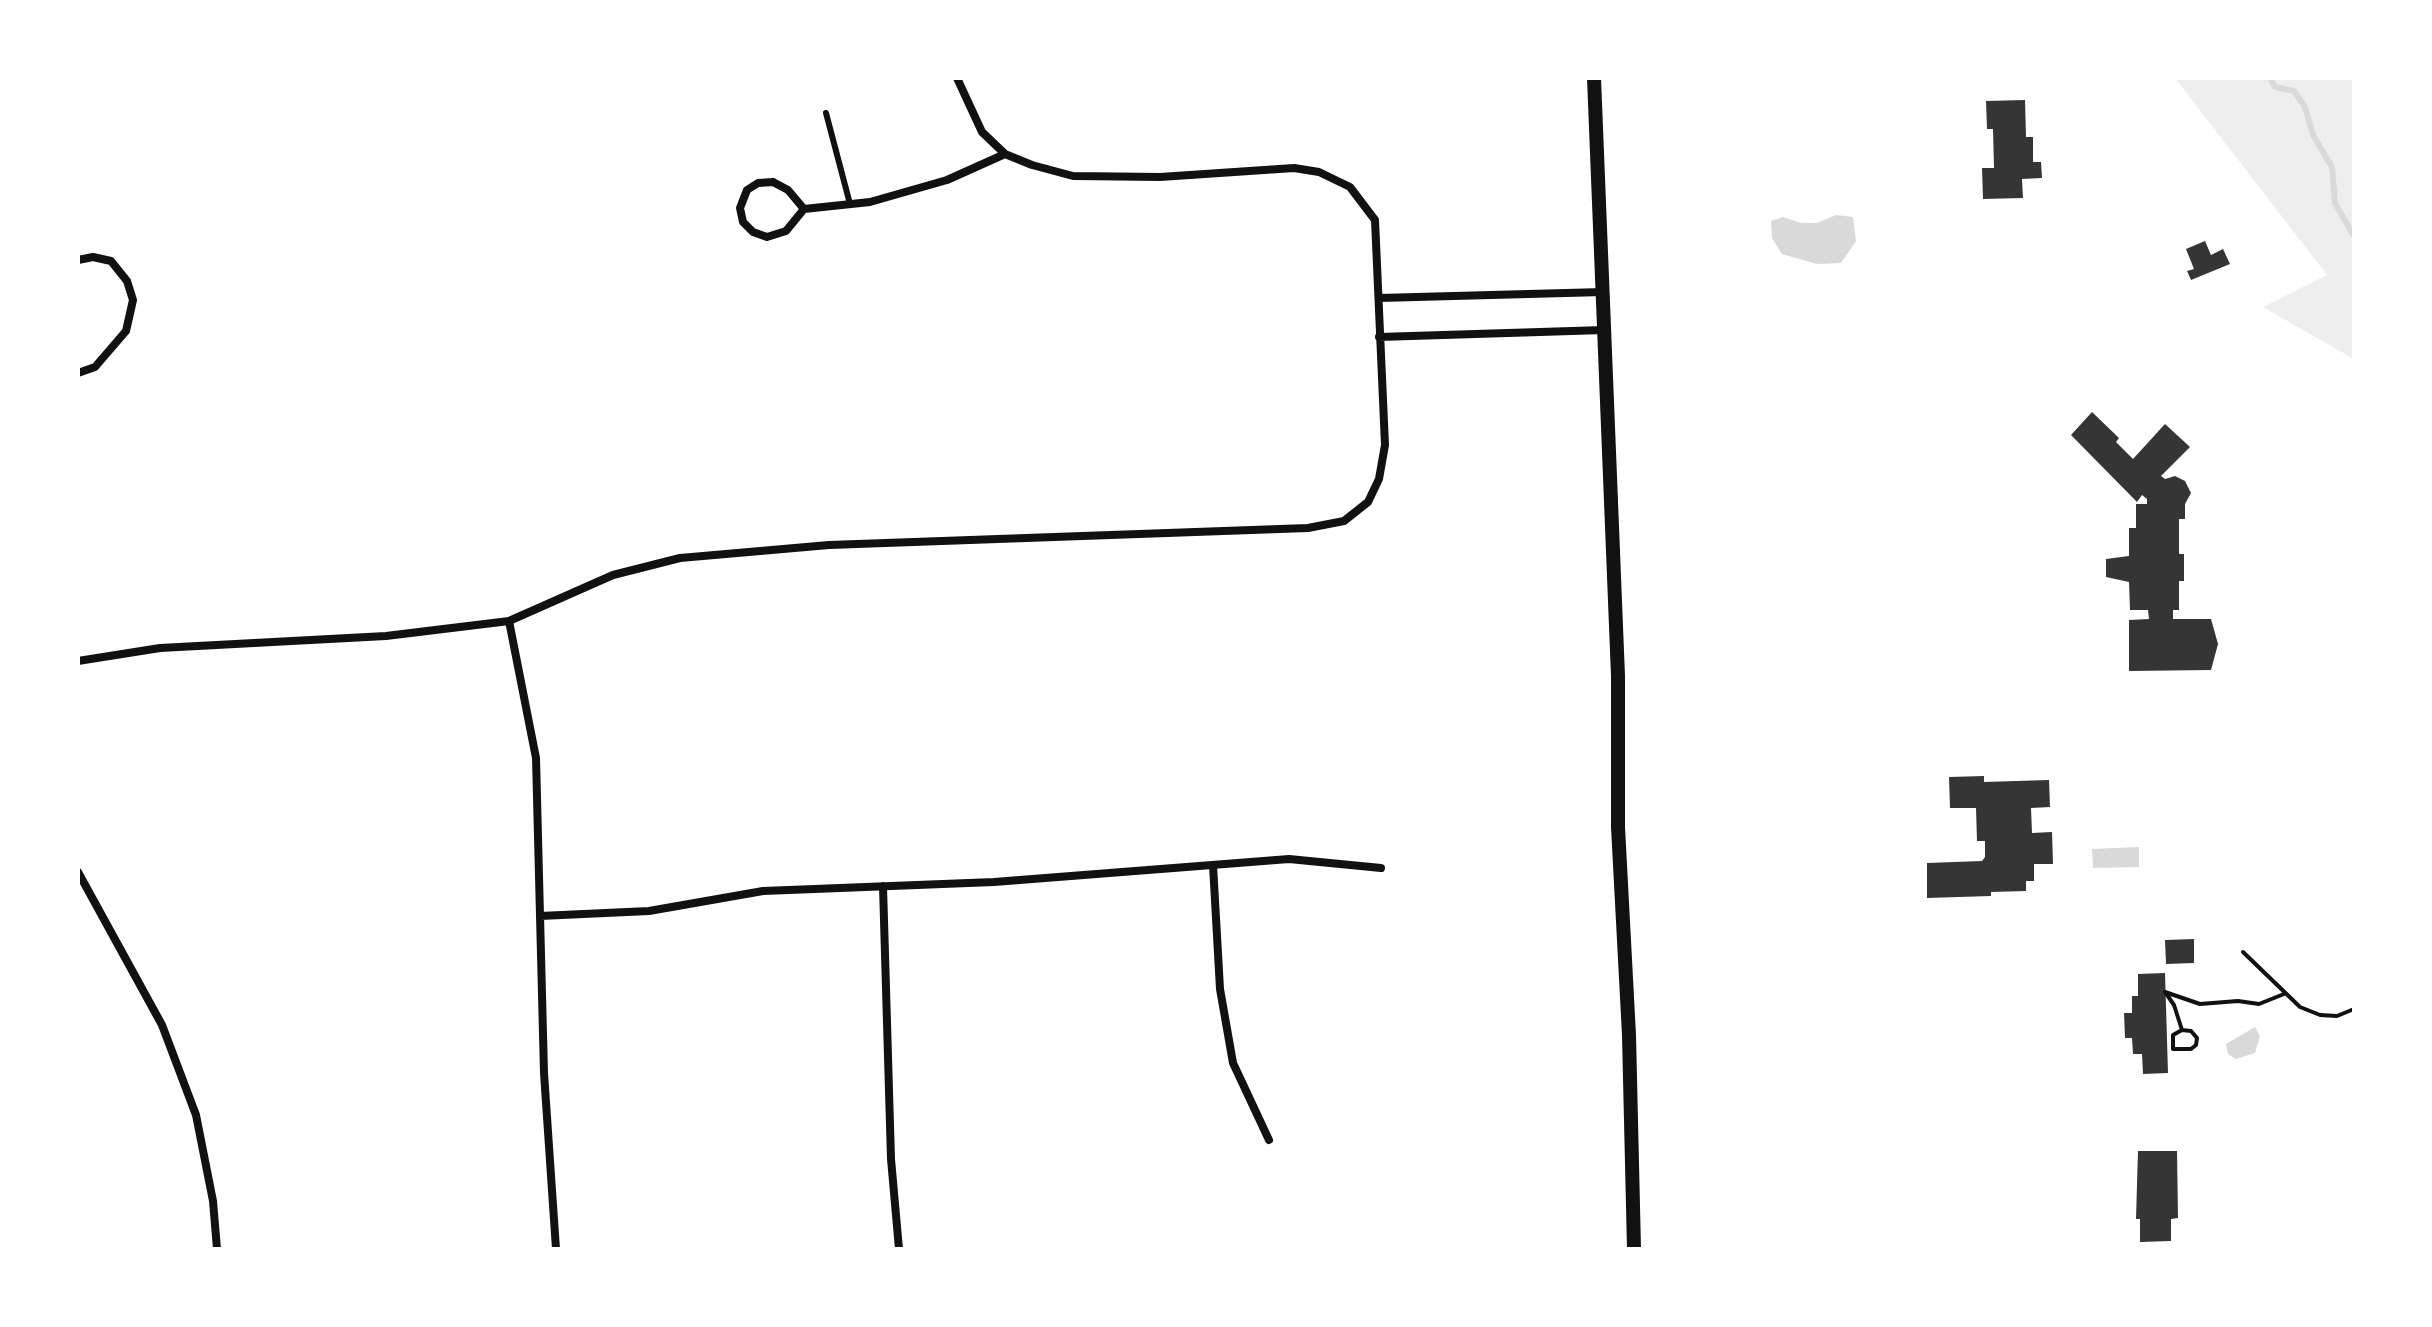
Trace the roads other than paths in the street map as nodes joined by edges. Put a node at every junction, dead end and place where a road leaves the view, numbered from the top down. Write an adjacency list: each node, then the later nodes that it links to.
1 (957, 78): 4 (street)
2 (1594, 78): 8 (street)
3 (826, 113): 5 (lane)
4 (1005, 154): 5 (street); 9 (street)
5 (850, 204): 6 (street)
6 (804, 209): 6 (street)
7 (78, 260): 12 (street)
8 (1603, 292): 9 (street); 10 (street)
9 (1379, 298): 11 (street)
10 (1604, 330): 11 (street); 24 (street)
11 (1379, 337): 13 (street)
12 (78, 373)
13 (509, 621): 14 (street); 19 (street)
14 (78, 661)
15 (1213, 865): 16 (street); 18 (street); 20 (street)
16 (1381, 868)
17 (78, 872): 21 (street)
18 (883, 886): 19 (street); 23 (street)
19 (540, 916): 22 (street)
20 (1269, 1140)
21 (217, 1249)
22 (556, 1249)
23 (899, 1249)
24 (1634, 1249)

